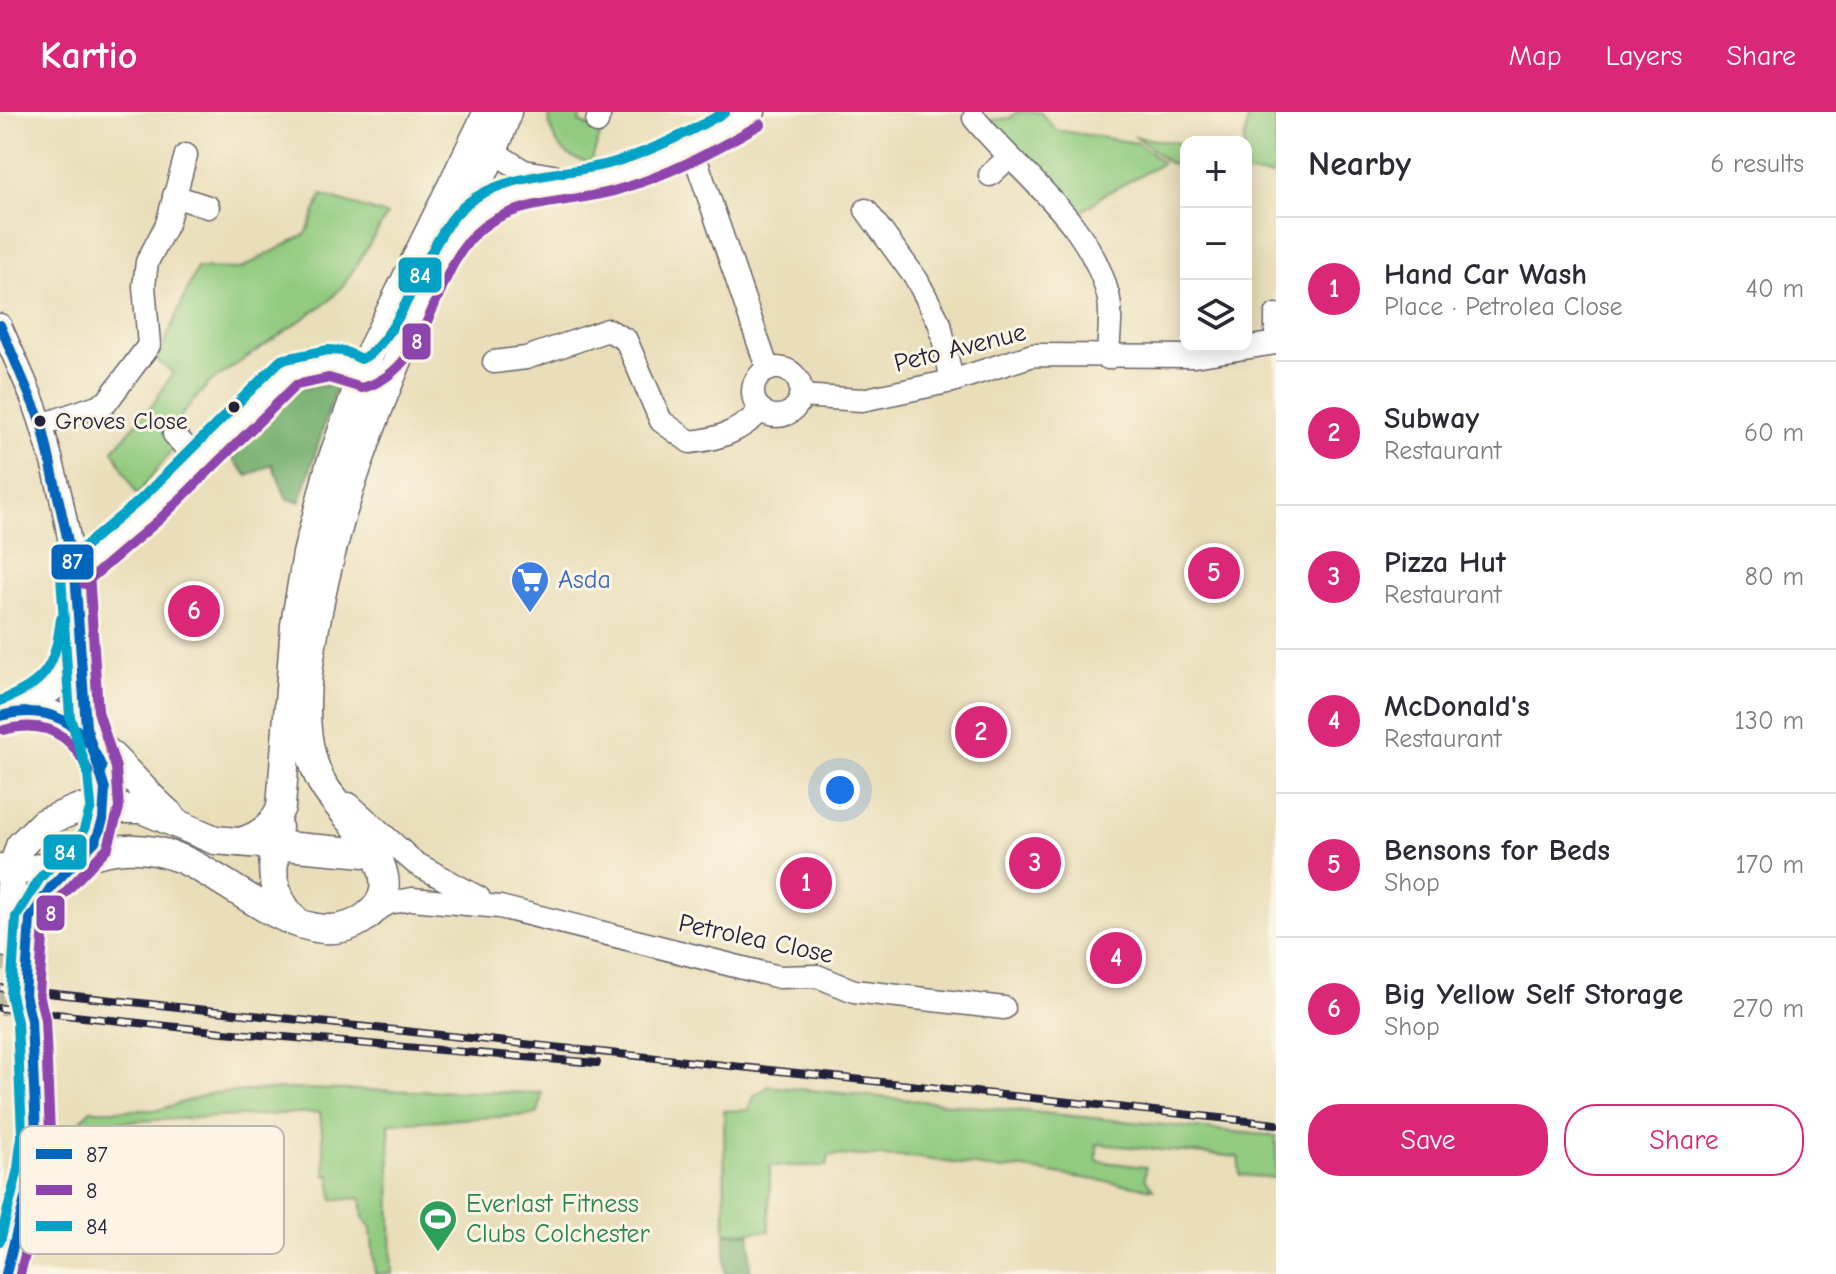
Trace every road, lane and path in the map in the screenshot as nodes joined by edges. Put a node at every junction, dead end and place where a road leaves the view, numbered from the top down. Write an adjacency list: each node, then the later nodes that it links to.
1 (488, 112): 9 (main road)
2 (507, 112): 6 (main road)
3 (754, 112): 5 (street)
4 (974, 118): 8 (street)
5 (692, 148): 11 (street); 22 (street)
6 (492, 151): 9 (main road); 11 (street)
7 (186, 155): 12 (street)
8 (1007, 159): 10 (street); 21 (street)
9 (470, 173): 13 (street); 16 (main road); 23 (main road)
10 (990, 175)
11 (589, 182): 13 (street)
12 (174, 196): 14 (street); 28 (street)
13 (510, 198): 16 (street)
14 (208, 207)
15 (866, 210): 24 (street)
16 (451, 238): 17 (main road)
17 (418, 313): 23 (street); 35 (main road)
18 (1276, 315): 20 (street)
19 (0, 325): 28 (street)
20 (1276, 343): 21 (street, Peto Avenue)
21 (1108, 358): 24 (street, Peto Avenue)
22 (768, 370): 26 (street); 27 (street)
23 (361, 374): 30 (street); 37 (main road)
24 (952, 381): 26 (street, Peto Avenue)
25 (513, 383): 27 (street)
26 (800, 396): 27 (street)
27 (762, 410)
28 (42, 425): 31 (street)
29 (174, 434): 30 (street)
30 (197, 460): 31 (street)
31 (75, 573): 32 (street)
32 (76, 615): 33 (street); 34 (street)
33 (4, 713): 34 (main road)
34 (90, 739): 36 (main road); 38 (main road)
35 (308, 739): 41 (main road); 43 (street, Petrolea Close)
36 (105, 807): 38 (main road); 42 (main road); 44 (main road)
37 (281, 807): 39 (main road); 40 (main road)
38 (177, 821): 39 (main road)
39 (240, 842): 40 (main road)
40 (275, 845): 41 (main road); 47 (main road)
41 (377, 854): 43 (street, Petrolea Close); 46 (main road)
42 (82, 856): 44 (main road); 47 (main road); 48 (main road)
43 (415, 863): 45 (street, Petrolea Close)
44 (6, 869): 48 (main road)
45 (500, 907): 46 (street, Petrolea Close); 49 (street, Petrolea Close)
46 (369, 915): 47 (main road)
47 (305, 927)
48 (10, 934)
49 (1004, 1008)
50 (20, 1126): 51 (main road)
51 (33, 1126)
52 (20, 1130): 53 (main road)
53 (0, 1218)
54 (20, 1219): 55 (main road)
55 (6, 1274)

